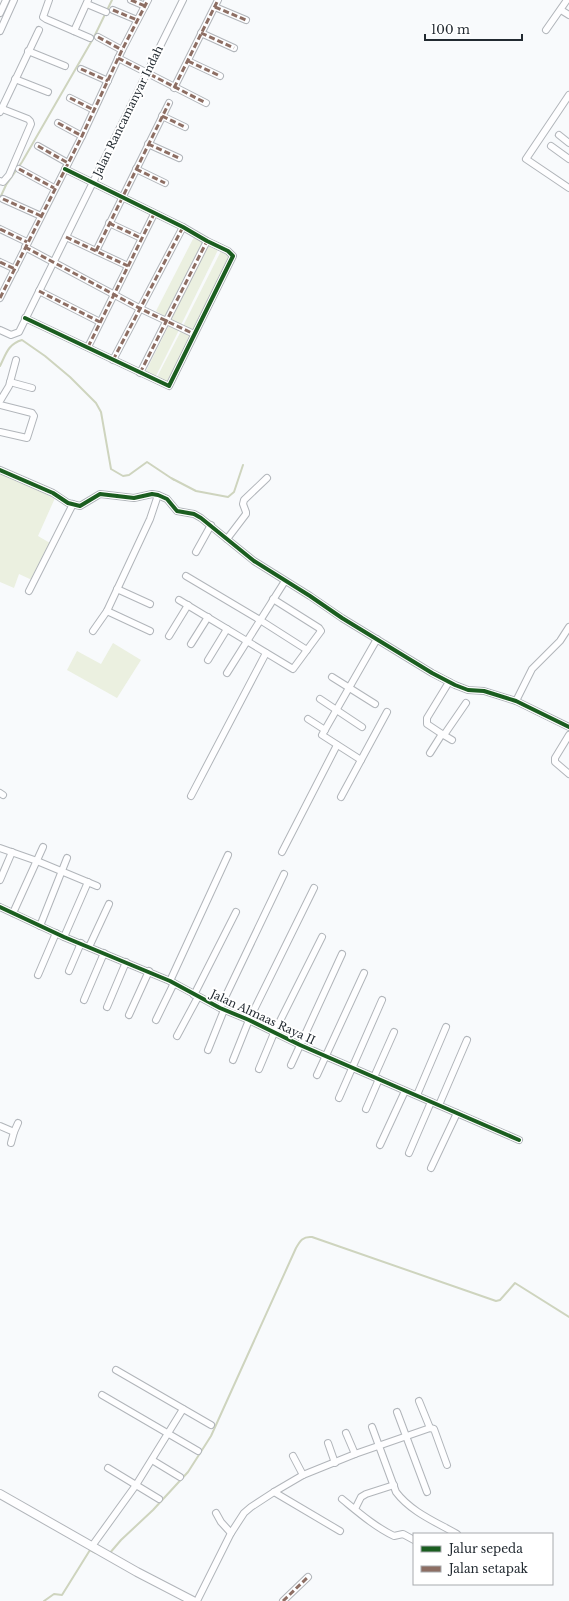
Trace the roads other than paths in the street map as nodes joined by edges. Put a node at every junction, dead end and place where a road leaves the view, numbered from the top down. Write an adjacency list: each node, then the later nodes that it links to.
1 (6, 0): 15 (street)
2 (14, 0): 21 (street)
3 (49, 0): 22 (street)
4 (131, 0): 10 (street)
5 (148, 0): 10 (street)
6 (183, 0): 33 (street, Jalan Rancamanyar Indah)
7 (218, 0): 11 (street)
8 (567, 0): 13 (street)
9 (87, 2): 14 (street); 22 (street)
10 (145, 6): 17 (street)
11 (215, 6): 18 (street); 23 (street)
12 (113, 10): 17 (street)
13 (560, 10): 16 (street); 20 (street)
14 (106, 12)
15 (0, 13)
16 (569, 15)
17 (137, 20): 27 (street)
18 (246, 20)
19 (39, 30): 28 (street)
20 (546, 30)
21 (0, 31)
22 (74, 32): 24 (street)
23 (201, 33): 26 (street); 30 (street)
24 (90, 38)
25 (98, 38): 27 (street)
26 (234, 48)
27 (122, 50): 29 (street)
28 (28, 51): 31 (street); 35 (street)
29 (118, 58): 33 (street); 36 (street)
30 (188, 61): 34 (street); 37 (street)
31 (65, 66)
32 (81, 68): 36 (street)
33 (146, 73): 37 (street); 61 (street, Jalan Rancamanyar Indah)
34 (220, 76)
35 (15, 79): 38 (street); 43 (street)
36 (108, 81): 44 (street)
37 (174, 88): 42 (street)
38 (48, 92)
39 (569, 95): 63 (street)
40 (70, 98): 44 (street)
41 (169, 102): 45 (street)
42 (206, 103)
43 (0, 110): 59 (street)
44 (94, 110): 49 (street)
45 (162, 116): 47 (street); 51 (street)
46 (58, 123): 49 (street)
47 (185, 127)
48 (559, 135): 50 (street)
49 (82, 136): 56 (street)
50 (569, 143)
51 (148, 144): 55 (street); 58 (street)
52 (38, 146): 56 (street)
53 (551, 146): 54 (street)
54 (568, 156)
55 (179, 158)
56 (66, 166): 61 (street); 62 (street)
57 (19, 169): 62 (street)
58 (136, 169): 60 (street); 64 (street)
59 (0, 181)
60 (165, 183)
61 (92, 184): 64 (street); 71 (street, Jalan Rancamanyar Indah)
62 (54, 188): 67 (street)
63 (569, 188)
64 (122, 198): 66 (street); 68 (street)
65 (3, 199): 67 (street)
66 (154, 214): 69 (street); 72 (street)
67 (41, 216): 74 (street)
68 (109, 223): 72 (street); 75 (street)
69 (183, 227): 73 (street); 83 (street)
70 (0, 229): 74 (street)
71 (66, 237): 75 (street); 77 (street, Jalan Rancamanyar Indah)
72 (142, 238): 78 (street)
73 (206, 241): 85 (street); 88 (street)
74 (26, 244): 77 (street); 79 (street)
75 (96, 250): 78 (street)
76 (0, 262): 79 (street)
77 (54, 262): 80 (street, Jalan Rancamanyar Indah); 81 (street)
78 (128, 266): 81 (street)
79 (15, 269): 82 (street)
80 (39, 292): 84 (street, Jalan Rancamanyar Indah); 86 (street)
81 (114, 295): 83 (street); 86 (street)
82 (0, 297)
83 (140, 309): 85 (street); 91 (street)
84 (26, 318): 87 (street, Jalan Rancamanyar Indah); 89 (street)
85 (167, 321): 88 (street); 92 (street)
86 (100, 322): 89 (street)
87 (0, 330)
88 (194, 334): 92 (street)
89 (88, 347): 91 (street)
90 (16, 360): 93 (street)
91 (113, 360): 92 (street)
92 (140, 373)
93 (10, 382): 94 (street); 95 (street)
94 (32, 388)
95 (0, 401)
96 (0, 405): 97 (street)
97 (0, 432)
98 (0, 470): 101 (street)
99 (267, 478): 103 (street)
100 (158, 495): 101 (street); 102 (street); 107 (street)
101 (73, 504): 108 (street)
102 (211, 525): 103 (street); 104 (street)
103 (227, 539): 106 (street)
104 (196, 552)
105 (186, 576): 115 (street)
106 (284, 581): 109 (street); 121 (street)
107 (117, 589): 111 (street); 113 (street)
108 (29, 591)
109 (273, 599): 115 (street); 124 (street)
110 (179, 600): 112 (street)
111 (150, 604)
112 (188, 605): 114 (street); 120 (street)
113 (107, 611): 118 (street); 119 (street)
114 (208, 617): 117 (street); 123 (street)
115 (260, 620): 122 (street); 124 (street)
116 (569, 627): 132 (street)
117 (228, 628): 122 (street); 126 (street)
118 (93, 631)
119 (150, 631)
120 (169, 636)
121 (377, 639): 129 (street); 130 (street)
122 (248, 641): 125 (street); 127 (street)
123 (191, 644)
124 (307, 650): 125 (street)
125 (266, 653): 148 (street)
126 (208, 660)
127 (227, 673)
128 (332, 677): 130 (street)
129 (449, 682): 132 (street); 142 (street)
130 (350, 687): 134 (street); 135 (street)
131 (320, 699): 135 (street)
132 (516, 701): 139 (street)
133 (466, 703): 142 (street)
134 (375, 704)
135 (337, 710): 138 (street); 140 (street)
136 (387, 712): 146 (street)
137 (308, 719): 140 (street)
138 (362, 726)
139 (569, 727)
140 (325, 730): 144 (street)
141 (569, 734): 147 (street)
142 (443, 735): 143 (street); 145 (street)
143 (452, 740)
144 (337, 744): 146 (street); 153 (street)
145 (430, 753)
146 (361, 760): 149 (street)
147 (569, 774)
148 (191, 796)
149 (341, 796)
150 (43, 847): 156 (street)
151 (0, 848): 152 (street)
152 (12, 852): 156 (street); 159 (street)
153 (282, 852)
154 (228, 855): 180 (street)
155 (67, 858): 157 (street)
156 (37, 861): 157 (street); 166 (street)
157 (62, 872): 160 (street); 167 (street)
158 (284, 874): 185 (street)
159 (0, 880)
160 (88, 882): 161 (street); 169 (street)
161 (97, 886)
162 (314, 888): 188 (street)
163 (109, 904): 172 (street)
164 (0, 907): 166 (street, Jalan Almaas Raya II)
165 (236, 912): 181 (street)
166 (13, 913): 167 (street, Jalan Almaas Raya II)
167 (40, 926): 168 (street, Jalan Almaas Raya II)
168 (56, 933): 169 (street, Jalan Almaas Raya II); 179 (street)
169 (64, 937): 171 (street, Jalan Almaas Raya II)
170 (322, 937): 191 (street)
171 (81, 943): 172 (street, Jalan Almaas Raya II); 176 (street)
172 (89, 947): 173 (street, Jalan Almaas Raya II)
173 (104, 953): 175 (street, Jalan Almaas Raya II); 182 (street)
174 (342, 954): 194 (street)
175 (126, 962): 177 (street, Jalan Almaas Raya II); 184 (street)
176 (69, 971)
177 (149, 971): 180 (street, Jalan Almaas Raya II); 186 (street)
178 (364, 973): 196 (street)
179 (38, 975)
180 (172, 982): 181 (street, Jalan Almaas Raya II); 187 (street)
181 (196, 996): 185 (street, Jalan Almaas Raya II); 192 (street)
182 (84, 1000)
183 (382, 1000): 199 (street)
184 (107, 1007)
185 (222, 1009): 188 (street, Jalan Almaas Raya II); 195 (street)
186 (129, 1015)
187 (156, 1020)
188 (249, 1020): 191 (street, Jalan Almaas Raya II); 197 (street)
189 (446, 1027): 204 (street)
190 (394, 1032): 202 (street)
191 (274, 1033): 194 (street, Jalan Almaas Raya II); 200 (street)
192 (177, 1036)
193 (466, 1040): 207 (street)
194 (300, 1045): 196 (street, Jalan Almaas Raya II); 198 (street)
195 (208, 1050)
196 (326, 1056): 199 (street, Jalan Almaas Raya II); 201 (street)
197 (233, 1060)
198 (291, 1065)
199 (352, 1067): 202 (street, Jalan Almaas Raya II); 205 (street)
200 (258, 1069)
201 (318, 1075)
202 (376, 1078): 203 (street, Jalan Almaas Raya II); 208 (street)
203 (406, 1091): 204 (street, Jalan Almaas Raya II); 215 (street)
204 (417, 1095): 206 (street, Jalan Almaas Raya II)
205 (339, 1098)
206 (431, 1102): 207 (street, Jalan Almaas Raya II); 216 (street)
207 (439, 1105): 209 (street, Jalan Almaas Raya II)
208 (366, 1109)
209 (457, 1113): 213 (street, Jalan Almaas Raya II); 217 (street)
210 (18, 1123): 212 (street)
211 (0, 1126): 212 (street)
212 (14, 1132): 214 (street)
213 (519, 1140)
214 (11, 1143)
215 (380, 1145)
216 (409, 1153)
217 (431, 1168)
218 (116, 1370): 221 (street)
219 (102, 1395): 227 (street)
220 (419, 1401): 225 (street)
221 (184, 1409): 223 (street); 227 (street)
222 (397, 1412): 228 (street)
223 (211, 1425)
224 (372, 1427): 230 (street)
225 (430, 1428): 228 (street); 236 (street)
226 (346, 1433): 232 (street)
227 (168, 1434): 231 (street); 234 (street)
228 (405, 1437): 230 (street); 243 (street)
229 (328, 1442): 235 (street)
230 (379, 1446): 232 (street); 241 (street)
231 (198, 1451)
232 (355, 1454): 235 (street)
233 (293, 1456): 238 (street)
234 (152, 1460): 239 (street); 240 (street)
235 (335, 1463): 238 (street)
236 (447, 1465)
237 (108, 1468): 240 (street)
238 (304, 1476): 242 (street)
239 (180, 1477)
240 (136, 1485): 245 (street); 253 (street)
241 (394, 1485): 247 (street); 251 (street)
242 (274, 1492): 249 (street); 250 (street)
243 (427, 1492)
244 (0, 1494): 253 (street)
245 (159, 1499)
246 (342, 1499): 247 (street)
247 (355, 1509): 252 (street)
248 (216, 1513): 250 (street)
249 (340, 1531)
250 (231, 1533): 256 (street)
251 (455, 1533)
252 (413, 1539)
253 (92, 1546): 255 (street)
254 (308, 1577): 257 (street)
255 (193, 1601)
256 (197, 1601)
257 (283, 1601)

